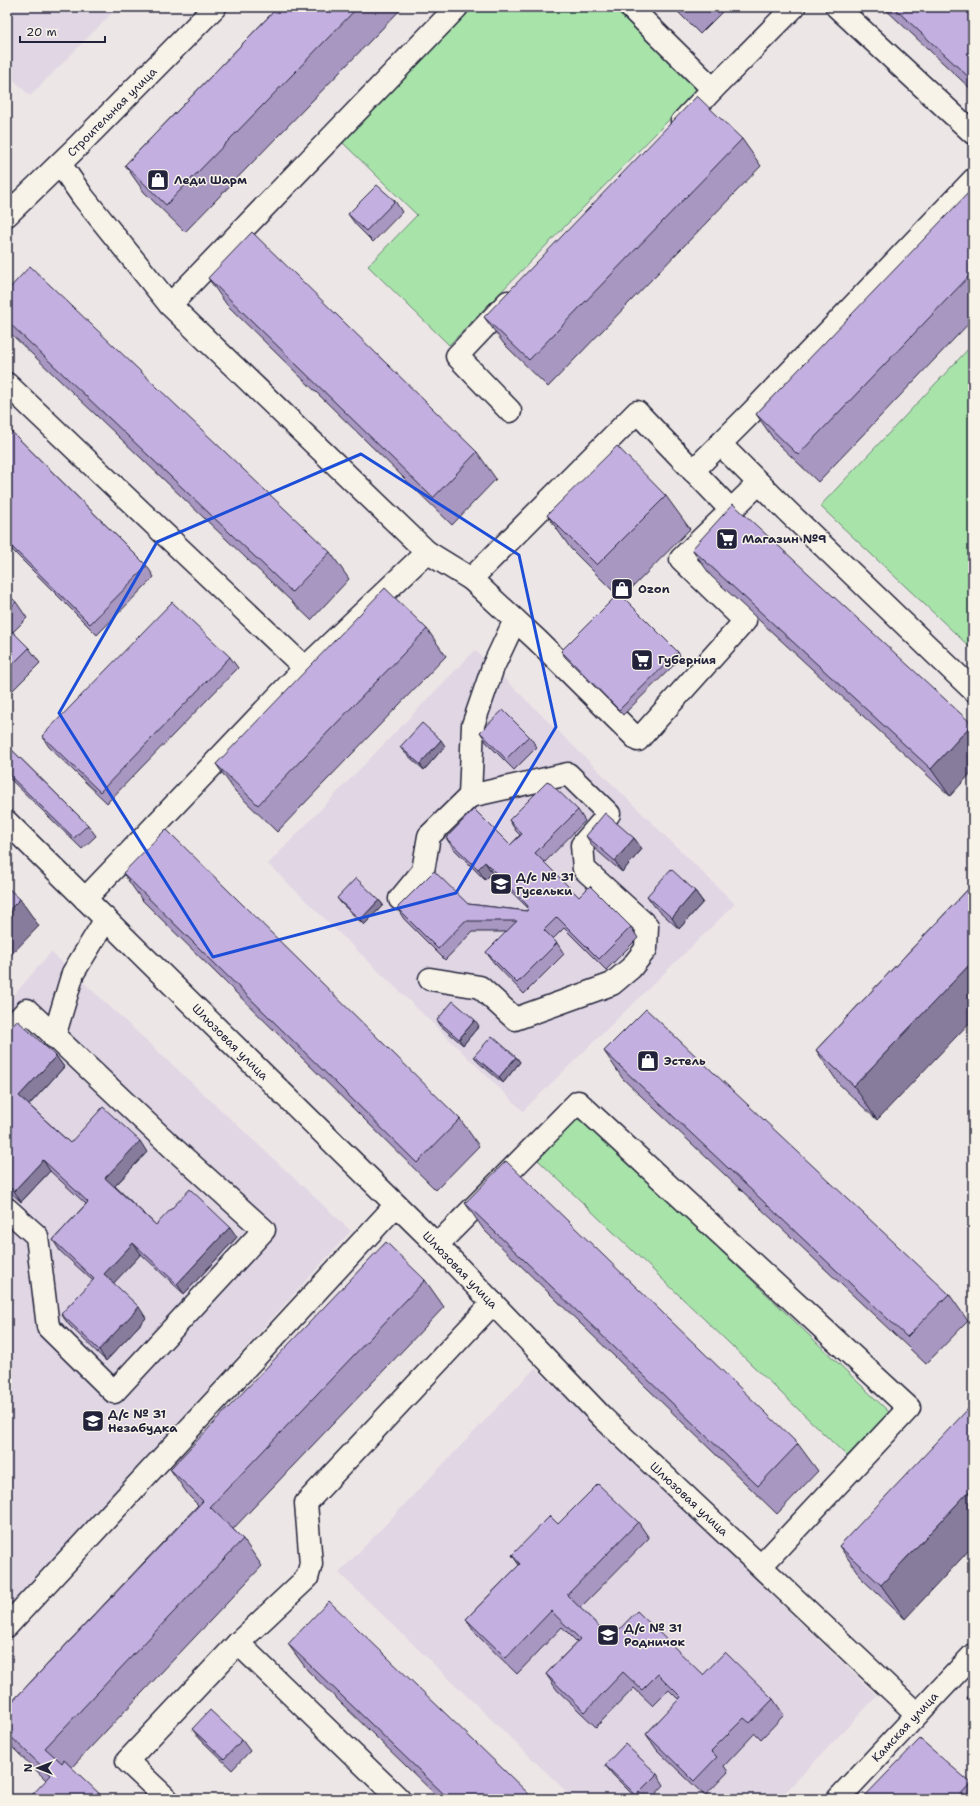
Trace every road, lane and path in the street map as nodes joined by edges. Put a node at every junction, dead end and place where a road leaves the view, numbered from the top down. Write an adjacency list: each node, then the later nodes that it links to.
1 (215, 7): 9 (street, Строительная улица)
2 (457, 7): 13 (street)
3 (630, 7): 6 (street)
4 (794, 7): 6 (street)
5 (837, 7): 7 (street)
6 (713, 89): 8 (street)
7 (973, 133)
8 (666, 139)
9 (60, 164): 11 (street, Строительная улица); 13 (street)
10 (973, 180): 16 (street)
11 (7, 215)
12 (523, 286): 15 (street)
13 (170, 305): 20 (street)
14 (7, 384): 23 (street)
15 (510, 411)
16 (720, 444): 17 (street); 18 (street)
17 (693, 471): 19 (street); 21 (street)
18 (760, 483): 19 (street); 24 (street)
19 (731, 510): 22 (street)
20 (427, 552): 21 (street); 23 (street)
21 (471, 579): 22 (street)
22 (515, 620): 25 (street)
23 (305, 668): 27 (street)
24 (973, 690)
25 (470, 796): 28 (street); 30 (street)
26 (10, 830): 27 (street, Шлюзовая улица)
27 (85, 899): 29 (street, Шлюзовая улица)
28 (400, 899)
29 (106, 920): 32 (street); 33 (street, Шлюзовая улица)
30 (430, 979)
31 (7, 1032): 32 (street)
32 (54, 1037): 34 (street)
33 (396, 1205): 35 (street, Шлюзовая улица); 38 (street)
34 (7, 1209)
35 (437, 1245): 36 (street, Шлюзовая улица); 37 (street)
36 (493, 1303): 37 (street, Шлюзовая улица); 39 (street)
37 (761, 1566): 41 (street, Шлюзовая улица)
38 (7, 1626)
39 (238, 1643): 42 (street); 43 (street)
40 (973, 1655): 41 (street, Камская улица)
41 (917, 1714): 44 (street, Камская улица)
42 (167, 1799)
43 (399, 1799)
44 (838, 1799)

